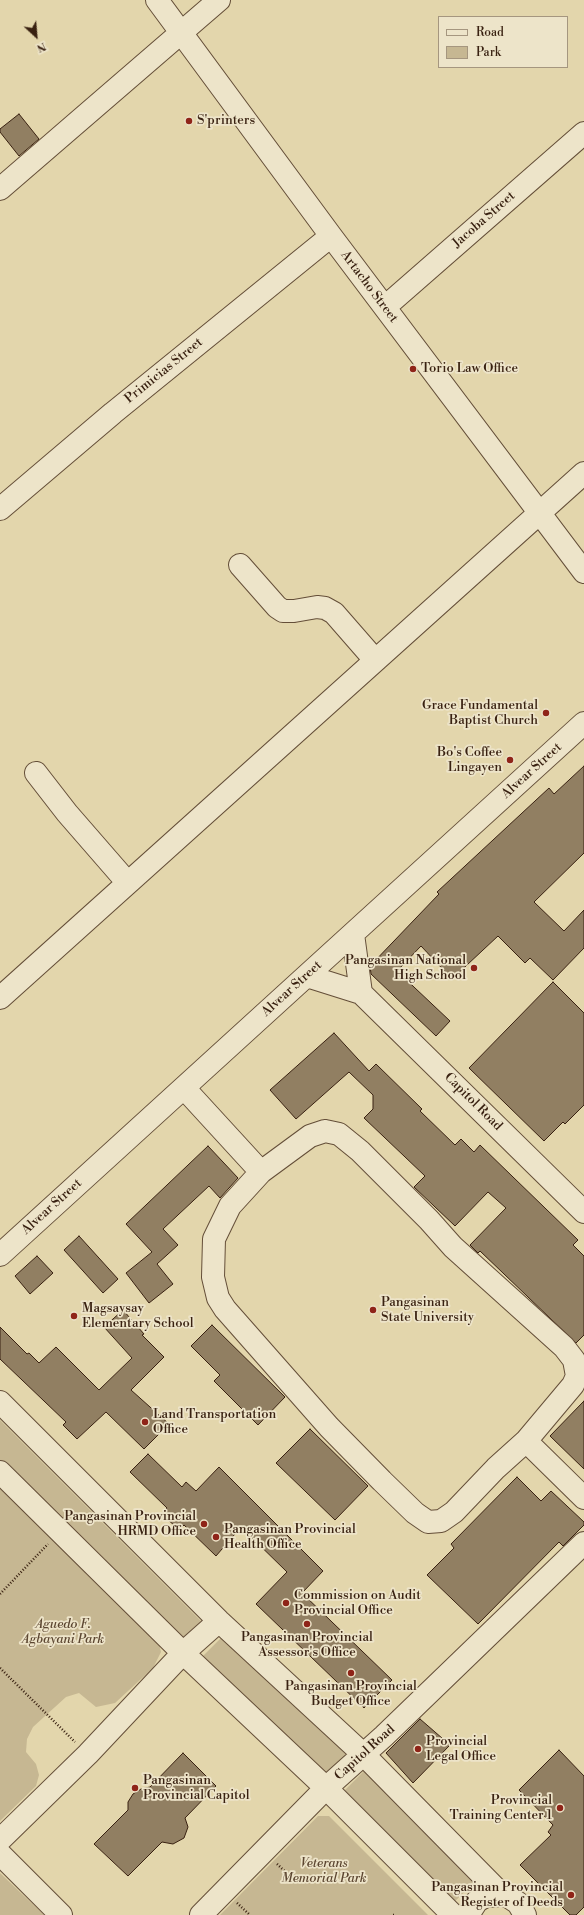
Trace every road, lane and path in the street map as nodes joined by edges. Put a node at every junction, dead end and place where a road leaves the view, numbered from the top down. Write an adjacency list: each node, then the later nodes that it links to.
1 (157, 0): 3 (street, Artacho Street)
2 (219, 0): 3 (street)
3 (181, 32): 5 (street); 6 (street, Artacho Street)
4 (584, 133): 7 (street, Jacoba Street)
5 (0, 189)
6 (331, 236): 7 (street, Artacho Street); 9 (street, Primicias Street)
7 (385, 307): 10 (street, Artacho Street)
8 (584, 473): 10 (street)
9 (0, 508)
10 (540, 514): 12 (street, Artacho Street); 13 (street)
11 (240, 565): 13 (street)
12 (584, 572)
13 (375, 660): 16 (street)
14 (584, 723): 17 (street, Alvear Street)
15 (36, 773): 16 (street)
16 (127, 882): 20 (street)
17 (354, 934): 18 (street, Alvear Street); 19 (street)
18 (307, 976): 19 (street, Capitol Road); 21 (street, Alvear Street)
19 (361, 992): 23 (street, Capitol Road)
20 (0, 998)
21 (184, 1088): 22 (street); 24 (street, Alvear Street)
22 (261, 1172): 26 (street); 26 (street)
23 (584, 1212)
24 (0, 1255)
25 (0, 1402): 32 (street)
26 (526, 1441): 28 (street)
27 (0, 1472): 29 (street)
28 (584, 1498)
29 (61, 1531): 31 (path); 33 (street)
30 (584, 1543): 36 (street, Capitol Road)
31 (0, 1594)
32 (219, 1621): 33 (street); 36 (street)
33 (183, 1653): 35 (street); 37 (street)
34 (0, 1668): 35 (path)
35 (88, 1754): 38 (street)
36 (364, 1755): 37 (street, Capitol Road); 42 (street)
37 (326, 1788): 45 (street, Capitol Road); 47 (street)
38 (0, 1840)
39 (0, 1854): 44 (street)
40 (272, 1860): 41 (path)
41 (290, 1876)
42 (502, 1895): 48 (street); 49 (street)
43 (234, 1899): 46 (path)
44 (62, 1915)
45 (201, 1915)
46 (250, 1915)
47 (453, 1915)
48 (468, 1915)
49 (525, 1915)

